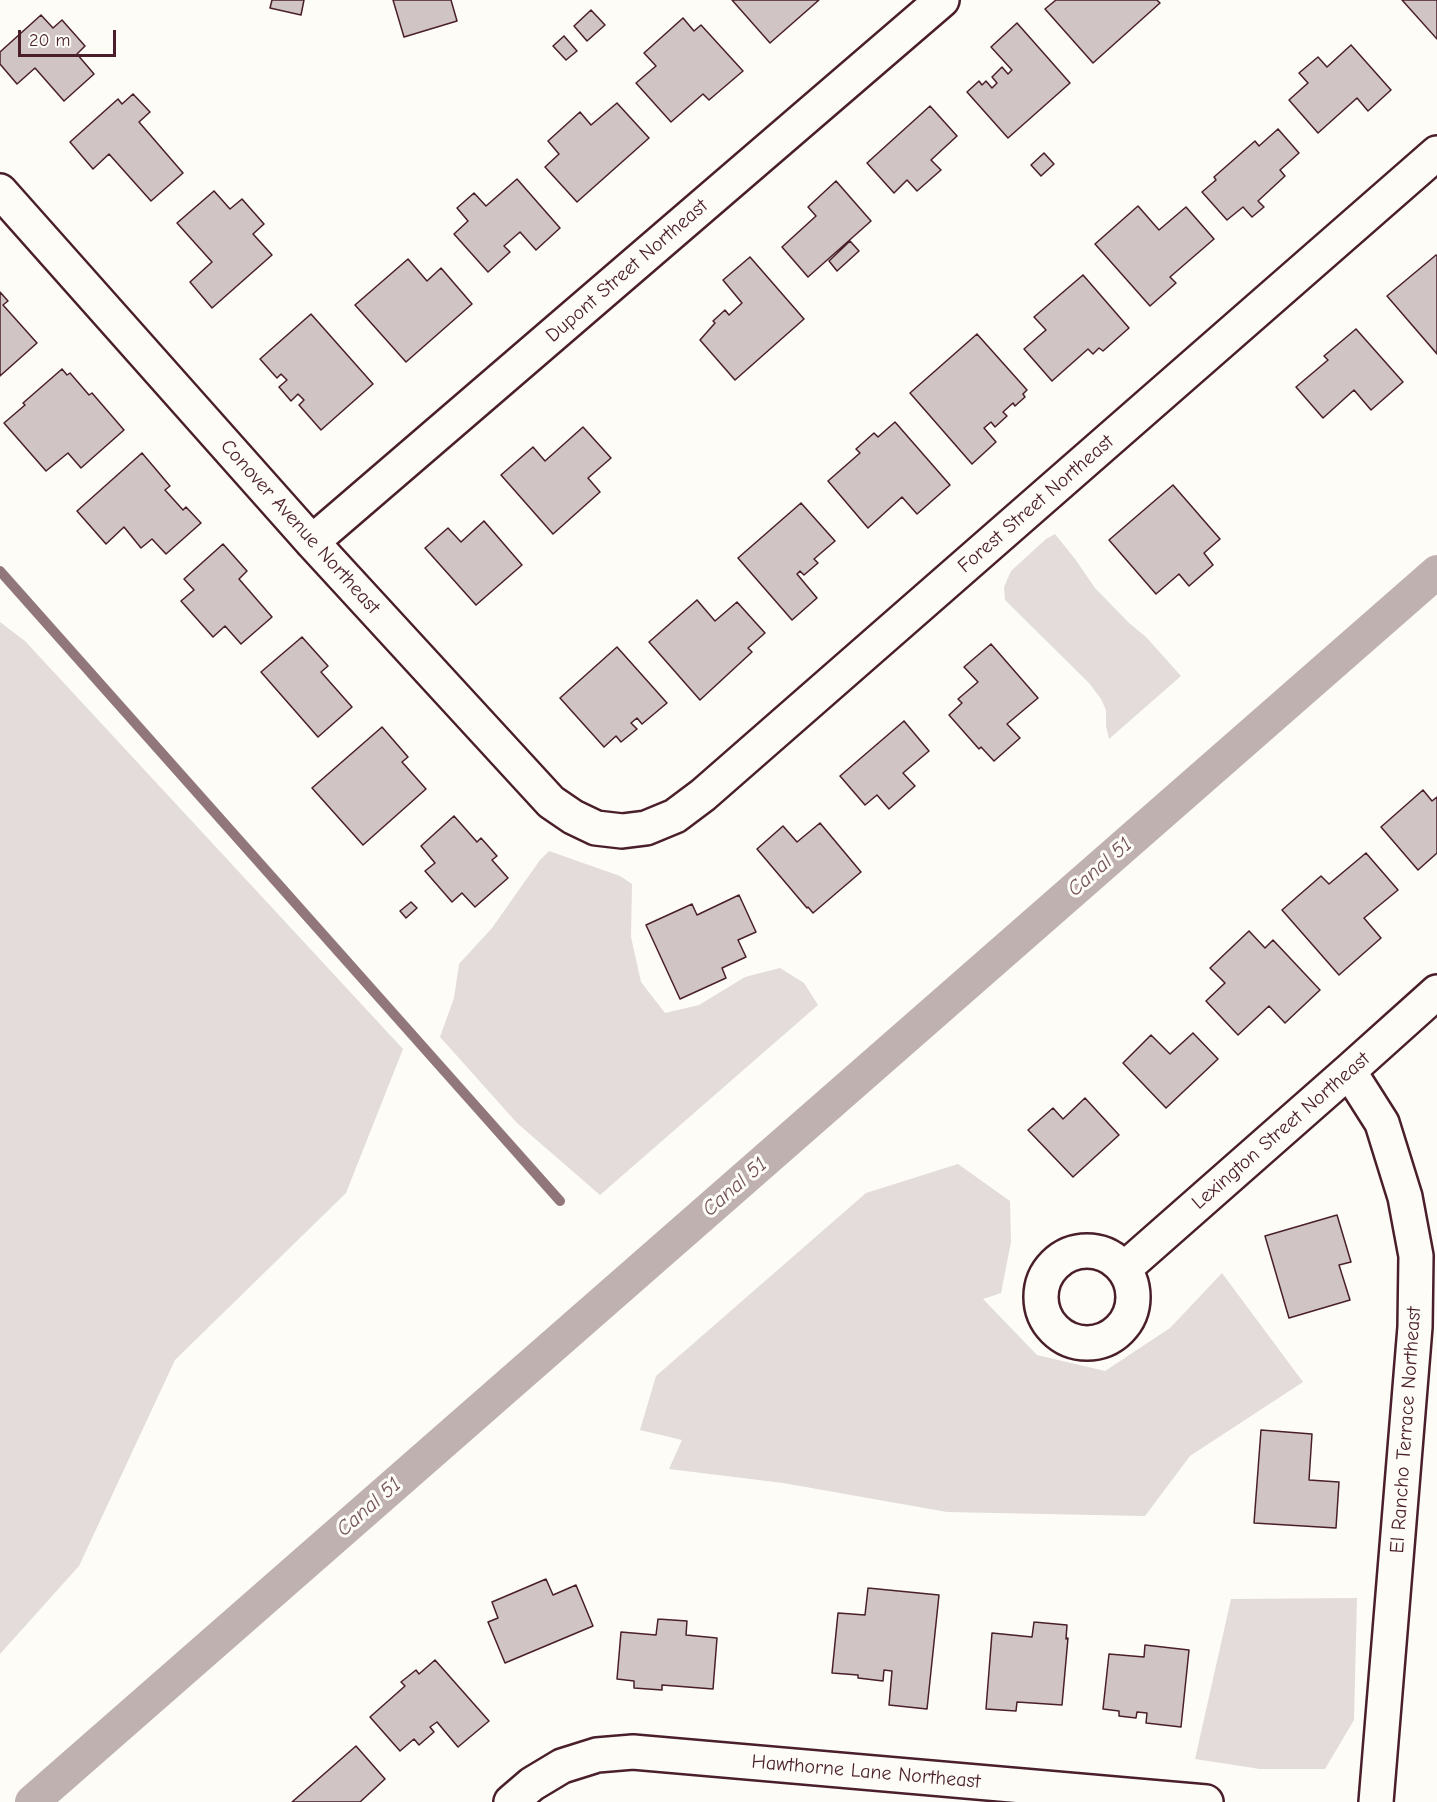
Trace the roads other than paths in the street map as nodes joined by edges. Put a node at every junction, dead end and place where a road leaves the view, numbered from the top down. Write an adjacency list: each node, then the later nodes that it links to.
1 (942, 0): 4 (street, Dupont Street Northeast)
2 (1437, 153): 5 (street, Forest Street Northeast)
3 (0, 191): 4 (street, Conover Avenue Northeast)
4 (312, 542): 5 (street, Conover Avenue Northeast)
5 (622, 831)
6 (1437, 992): 7 (street, Lexington Street Northeast)
7 (1349, 1071): 8 (street, Lexington Street Northeast); 11 (street, El Rancho Terrace Northeast)
8 (1124, 1269)
9 (522, 1793): 10 (street, Hawthorne Lane Northeast)
10 (1206, 1802)
11 (1376, 1802)

